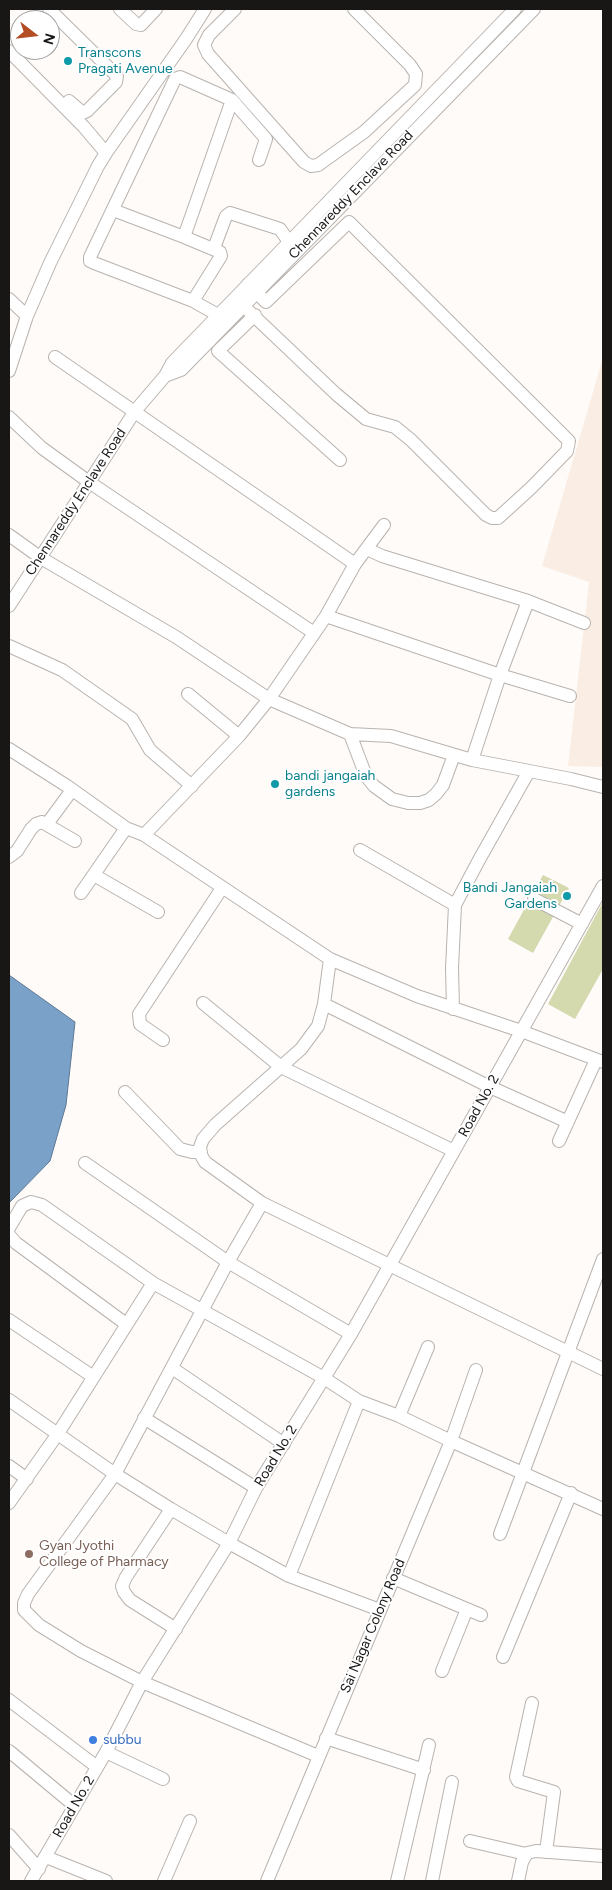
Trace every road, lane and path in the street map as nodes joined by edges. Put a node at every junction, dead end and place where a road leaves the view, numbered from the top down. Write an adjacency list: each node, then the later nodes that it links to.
1 (49, 9): 9 (street)
2 (120, 9): 3 (street)
3 (156, 9)
4 (205, 9): 15 (street)
5 (235, 9): 13 (street)
6 (354, 9): 13 (street)
7 (515, 9): 14 (street, Chennareddy Enclave Road)
8 (534, 9): 14 (street, Chennareddy Enclave Road)
9 (9, 41)
10 (9, 51): 11 (street)
11 (14, 64): 15 (street)
12 (232, 100): 16 (street); 18 (street); 19 (street)
13 (364, 132): 14 (street)
14 (385, 152): 17 (street, Chennareddy Enclave Road)
15 (106, 153): 27 (street)
16 (259, 160)
17 (338, 200): 20 (street, Chennareddy Enclave Road); 22 (street, Chennareddy Enclave Road)
18 (113, 210): 19 (street); 24 (street)
19 (184, 237): 21 (street)
20 (290, 242): 21 (street); 22 (street, Chennareddy Enclave Road)
21 (214, 248): 24 (street)
22 (252, 288): 25 (street, Chennareddy Enclave Road); 26 (street)
23 (9, 299): 27 (street)
24 (193, 301): 28 (street)
25 (239, 301): 26 (street); 28 (street, Chennareddy Enclave Road)
26 (255, 315): 33 (street)
27 (27, 316): 30 (street)
28 (223, 318): 31 (street, Chennareddy Enclave Road)
29 (56, 357): 31 (street)
30 (9, 372)
31 (135, 411): 34 (street, Chennareddy Enclave Road); 39 (street)
32 (9, 417): 34 (street)
33 (340, 460)
34 (89, 482): 38 (street, Chennareddy Enclave Road); 44 (street)
35 (384, 525): 37 (street)
36 (9, 535): 38 (street)
37 (367, 549): 39 (street); 40 (street)
38 (41, 558): 41 (street, Chennareddy Enclave Road); 49 (street)
39 (355, 564): 42 (street)
40 (528, 601): 43 (street); 46 (street)
41 (9, 606)
42 (326, 616): 44 (street); 46 (street)
43 (584, 623)
44 (314, 633): 49 (street)
45 (9, 646): 56 (street)
46 (500, 675): 48 (street); 54 (street)
47 (188, 694): 51 (street)
48 (570, 696)
49 (269, 699): 50 (street); 51 (street)
50 (350, 734): 53 (street); 53 (street)
51 (239, 736): 56 (street)
52 (9, 749): 58 (street)
53 (454, 755): 54 (street)
54 (472, 760): 55 (street)
55 (529, 771): 57 (street); 70 (street)
56 (192, 786): 61 (street)
57 (603, 787)
58 (72, 790): 59 (street); 60 (street)
59 (47, 824): 62 (street); 64 (street)
60 (126, 828): 61 (street); 65 (street)
61 (144, 836): 67 (street)
62 (75, 842)
63 (360, 850): 70 (street)
64 (9, 857)
65 (94, 875): 68 (street); 71 (street)
66 (603, 886): 72 (street, Road No. 2)
67 (222, 888): 73 (street); 78 (street)
68 (81, 893)
69 (534, 899): 72 (street)
70 (455, 905): 76 (street)
71 (158, 912)
72 (582, 924): 77 (street, Road No. 2)
73 (330, 960): 75 (street); 76 (street)
74 (202, 1003): 80 (street)
75 (324, 1004): 80 (street); 81 (street)
76 (453, 1009): 77 (street)
77 (521, 1031): 79 (street); 81 (street, Road No. 2)
78 (163, 1040)
79 (600, 1061): 83 (street)
80 (281, 1067): 85 (street); 86 (street)
81 (490, 1087): 83 (street); 86 (street, Road No. 2)
82 (125, 1092): 85 (street)
83 (568, 1122): 84 (street)
84 (559, 1141)
85 (201, 1152): 88 (street)
86 (454, 1152): 93 (street, Road No. 2)
87 (85, 1162): 92 (street)
88 (262, 1203): 92 (street); 93 (street)
89 (9, 1228): 94 (street)
90 (9, 1235): 97 (street)
91 (603, 1259): 100 (street)
92 (228, 1262): 95 (street); 98 (street)
93 (390, 1266): 98 (street, Road No. 2); 100 (street)
94 (153, 1283): 95 (street); 97 (street)
95 (203, 1312): 101 (street); 105 (street)
96 (9, 1320): 104 (street)
97 (126, 1324): 104 (street)
98 (351, 1334): 105 (street, Road No. 2)
99 (428, 1347): 108 (street)
100 (568, 1353): 102 (street); 114 (street)
101 (172, 1368): 109 (street); 112 (street)
102 (603, 1369)
103 (476, 1370): 111 (street, Sai Nagar Colony Road)
104 (92, 1376): 110 (street)
105 (324, 1378): 107 (street); 112 (street, Road No. 2)
106 (9, 1400): 110 (street)
107 (359, 1401): 108 (street); 124 (street)
108 (399, 1416): 111 (street)
109 (144, 1418): 115 (street); 117 (street)
110 (57, 1435): 115 (street); 116 (street)
111 (451, 1441): 114 (street); 125 (street, Sai Nagar Colony Road)
112 (284, 1444): 117 (street, Road No. 2)
113 (9, 1466): 116 (street)
114 (524, 1473): 118 (street); 122 (street)
115 (115, 1474): 120 (street); 132 (street)
116 (27, 1479): 119 (street)
117 (256, 1488): 123 (street, Road No. 2)
118 (571, 1493): 121 (street); 130 (street)
119 (9, 1503)
120 (171, 1509): 123 (street); 129 (street)
121 (603, 1509)
122 (500, 1534)
123 (229, 1543): 124 (street); 129 (street, Road No. 2)
124 (289, 1576): 127 (street)
125 (393, 1578): 126 (street); 127 (street, Sai Nagar Colony Road)
126 (467, 1609): 128 (street); 131 (street)
127 (380, 1610): 135 (street, Sai Nagar Colony Road)
128 (481, 1615)
129 (176, 1629): 132 (street, Road No. 2)
130 (503, 1657)
131 (442, 1671)
132 (142, 1682): 138 (street, Road No. 2); 139 (street)
133 (9, 1700): 140 (street)
134 (532, 1703): 148 (street)
135 (326, 1738): 139 (street, Sai Nagar Colony Road); 141 (street)
136 (429, 1745): 141 (street)
137 (9, 1751): 144 (street)
138 (106, 1752): 140 (street, Road No. 2); 142 (street)
139 (318, 1756): 156 (street, Sai Nagar Colony Road)
140 (97, 1766): 144 (street, Road No. 2)
141 (424, 1770): 157 (street)
142 (162, 1779)
143 (452, 1782): 158 (street)
144 (75, 1806): 151 (street, Road No. 2)
145 (190, 1821): 155 (street)
146 (9, 1835): 152 (street)
147 (470, 1840): 149 (street)
148 (546, 1852): 149 (street); 150 (street)
149 (526, 1854): 159 (street)
150 (603, 1856)
151 (46, 1857): 152 (street, Road No. 2); 154 (street)
152 (39, 1869): 153 (street, Road No. 2)
153 (32, 1881)
154 (106, 1881)
155 (164, 1881)
156 (267, 1881)
157 (397, 1881)
158 (432, 1881)
159 (518, 1881)

